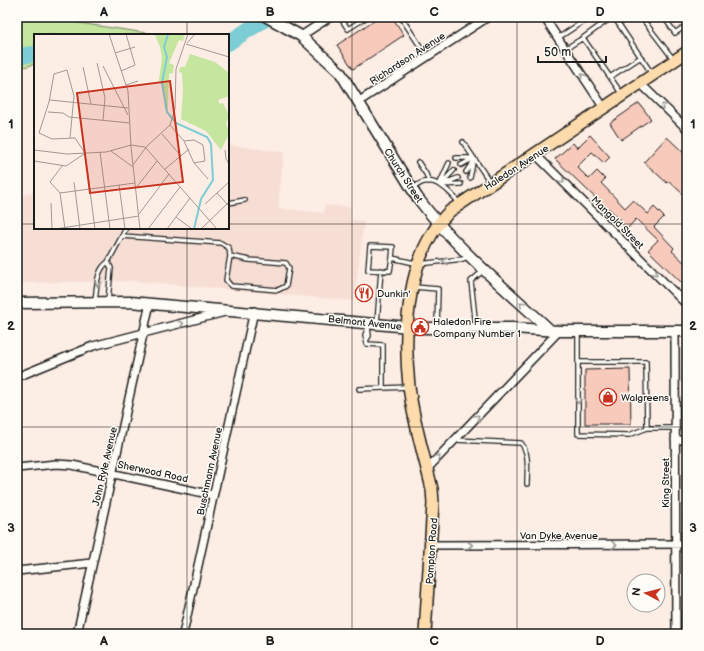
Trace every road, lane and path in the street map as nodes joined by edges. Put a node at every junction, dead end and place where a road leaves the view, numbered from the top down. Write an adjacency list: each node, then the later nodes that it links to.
1 (267, 17): 13 (main road, Church Street)
2 (330, 17): 13 (street)
3 (340, 17): 4 (lane)
4 (368, 17)
5 (401, 17): 16 (lane)
6 (488, 17): 25 (street, Richardson Avenue)
7 (544, 17): 14 (street)
8 (590, 17): 14 (lane)
9 (613, 17): 15 (lane); 19 (lane)
10 (641, 17): 20 (lane)
11 (664, 17): 12 (lane)
12 (687, 25)
13 (301, 36): 25 (main road, Church Street)
14 (558, 38): 17 (street)
15 (583, 38): 17 (lane); 22 (lane)
16 (420, 46)
17 (565, 49): 26 (street, one-way to 17)
18 (687, 52): 20 (main road, Haledon Avenue)
19 (640, 57): 21 (lane); 22 (lane)
20 (674, 61): 21 (main road, Haledon Avenue)
21 (653, 75): 23 (main road, Haledon Avenue)
22 (610, 77): 24 (lane)
23 (641, 84): 24 (main road, Haledon Avenue); 27 (street, one-way to 23)
24 (623, 96): 26 (main road, Haledon Avenue)
25 (358, 102): 43 (main road, Church Street)
26 (604, 108): 29 (main road, Haledon Avenue)
27 (687, 129)
28 (463, 142): 31 (lane)
29 (535, 154): 40 (main road, Haledon Avenue); 62 (street, Mangold Street, one-way to 62)
30 (456, 158): 31 (lane)
31 (474, 158): 34 (lane); 36 (lane); 38 (lane); 40 (lane)
32 (418, 162): 39 (lane)
33 (449, 163): 42 (lane)
34 (461, 165)
35 (454, 170): 42 (lane)
36 (466, 172)
37 (458, 178): 42 (lane)
38 (470, 178)
39 (429, 182): 42 (lane); 43 (lane)
40 (490, 183): 46 (main road, Haledon Avenue)
41 (461, 184): 42 (lane)
42 (439, 185): 46 (lane)
43 (412, 189): 47 (main road, Church Street)
44 (245, 200): 45 (lane)
45 (229, 203)
46 (460, 204): 47 (main road, Haledon Avenue)
47 (438, 223): 50 (main road, Church Street); 54 (main road, Haledon Avenue)
48 (126, 229): 49 (lane)
49 (122, 236): 51 (lane); 53 (lane)
50 (470, 255): 54 (lane, one-way to 54); 56 (main road, Church Street)
51 (230, 256): 51 (lane)
52 (392, 258): 54 (lane); 55 (lane); 55 (lane)
53 (108, 262): 58 (lane, one-way to 58); 59 (lane)
54 (419, 264): 57 (main road, Haledon Avenue)
55 (381, 270): 65 (lane)
56 (485, 270): 68 (lane); 69 (main road, Church Street, one-way to 56)
57 (412, 287): 66 (main road, Haledon Avenue); 67 (lane)
58 (96, 302): 59 (main road, Belmont Avenue); 60 (main road, Belmont Avenue)
59 (108, 302): 61 (main road, Belmont Avenue)
60 (17, 303)
61 (150, 303): 63 (main road, Belmont Avenue); 73 (street, John Ryle Avenue)
62 (687, 305)
63 (234, 310): 64 (main road, Belmont Avenue); 73 (street, Belmont Avenue, one-way to 63)
64 (254, 312): 65 (main road, Belmont Avenue); 88 (street, Buschmann Avenue)
65 (371, 325): 66 (main road, Belmont Avenue); 77 (lane)
66 (408, 327): 67 (main road, Belmont Avenue); 76 (main road, Haledon Avenue)
67 (437, 328): 68 (main road, Belmont Avenue)
68 (476, 328): 69 (main road, Belmont Avenue)
69 (555, 331): 70 (main road, Belmont Avenue); 83 (street, one-way to 69)
70 (578, 331): 71 (main road, Belmont Avenue); 74 (lane)
71 (675, 331): 72 (main road, Belmont Avenue); 80 (street, King Street)
72 (687, 331)
73 (144, 334): 75 (street, Belmont Avenue); 86 (street, John Ryle Avenue)
74 (578, 362): 79 (lane); 79 (lane, one-way to 79)
75 (17, 377)
76 (409, 387): 77 (lane); 85 (main road, Pompton Road)
77 (383, 388): 78 (lane)
78 (359, 389)
79 (647, 428): 80 (lane)
80 (675, 428): 81 (street, King Street)
81 (675, 440): 82 (street); 89 (street, King Street)
82 (687, 440)
83 (452, 442): 85 (street, one-way to 83); 87 (lane)
84 (17, 468): 86 (street, Sherwood Road)
85 (427, 469): 91 (main road, Pompton Road)
86 (112, 473): 88 (street, Sherwood Road); 92 (street, John Ryle Avenue)
87 (527, 484)
88 (213, 495): 95 (street, Buschmann Avenue)
89 (675, 544): 90 (street, Van Dyke Avenue); 91 (street, Van Dyke Avenue, one-way to 89); 97 (street, King Street)
90 (687, 544)
91 (431, 545): 96 (main road, Pompton Road)
92 (92, 563): 93 (street); 94 (street, John Ryle Avenue)
93 (17, 572)
94 (77, 634)
95 (183, 634)
96 (425, 634)
97 (676, 634)

